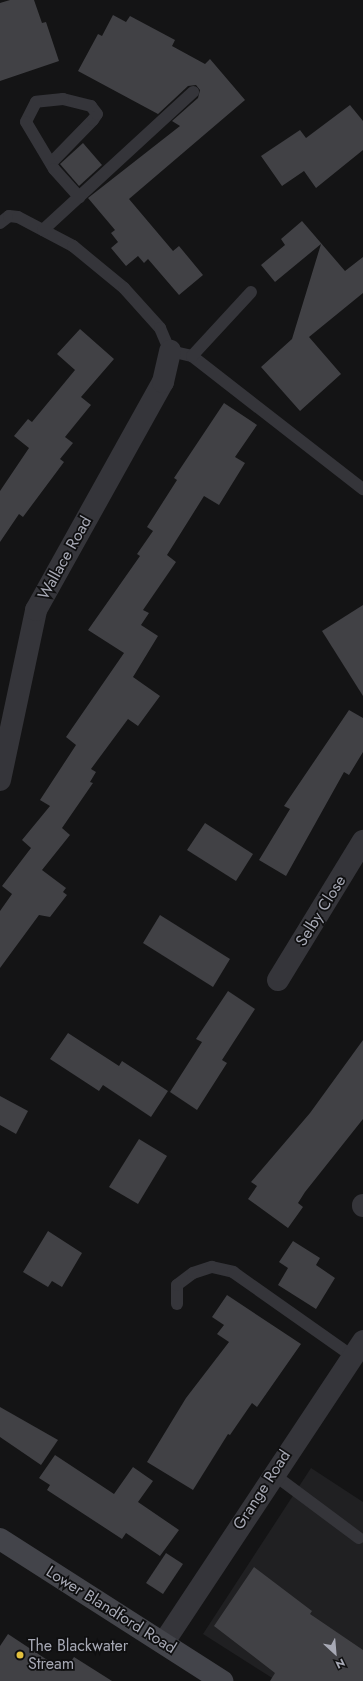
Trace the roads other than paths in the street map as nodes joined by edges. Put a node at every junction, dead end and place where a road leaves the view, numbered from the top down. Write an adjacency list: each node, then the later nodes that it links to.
1 (193, 92): 3 (lane)
2 (51, 163): 2 (lane); 3 (lane)
3 (79, 197): 5 (lane)
4 (0, 223): 5 (lane)
5 (43, 230): 7 (lane)
6 (251, 292): 8 (lane)
7 (170, 351): 8 (lane); 10 (street, Wallace Road)
8 (192, 356): 9 (lane)
9 (363, 489)
10 (0, 780)
11 (363, 841): 12 (street, Selby Close)
12 (278, 980)
13 (177, 1304): 14 (lane)
14 (357, 1348): 15 (street, Grange Road)
15 (273, 1474): 16 (lane); 18 (street, Grange Road)
16 (359, 1538)
17 (0, 1539): 18 (main road, Lower Blandford Road)
18 (167, 1644): 19 (main road, Lower Blandford Road)
19 (195, 1672): 20 (main road, Lower Blandford Road)
20 (222, 1681)

